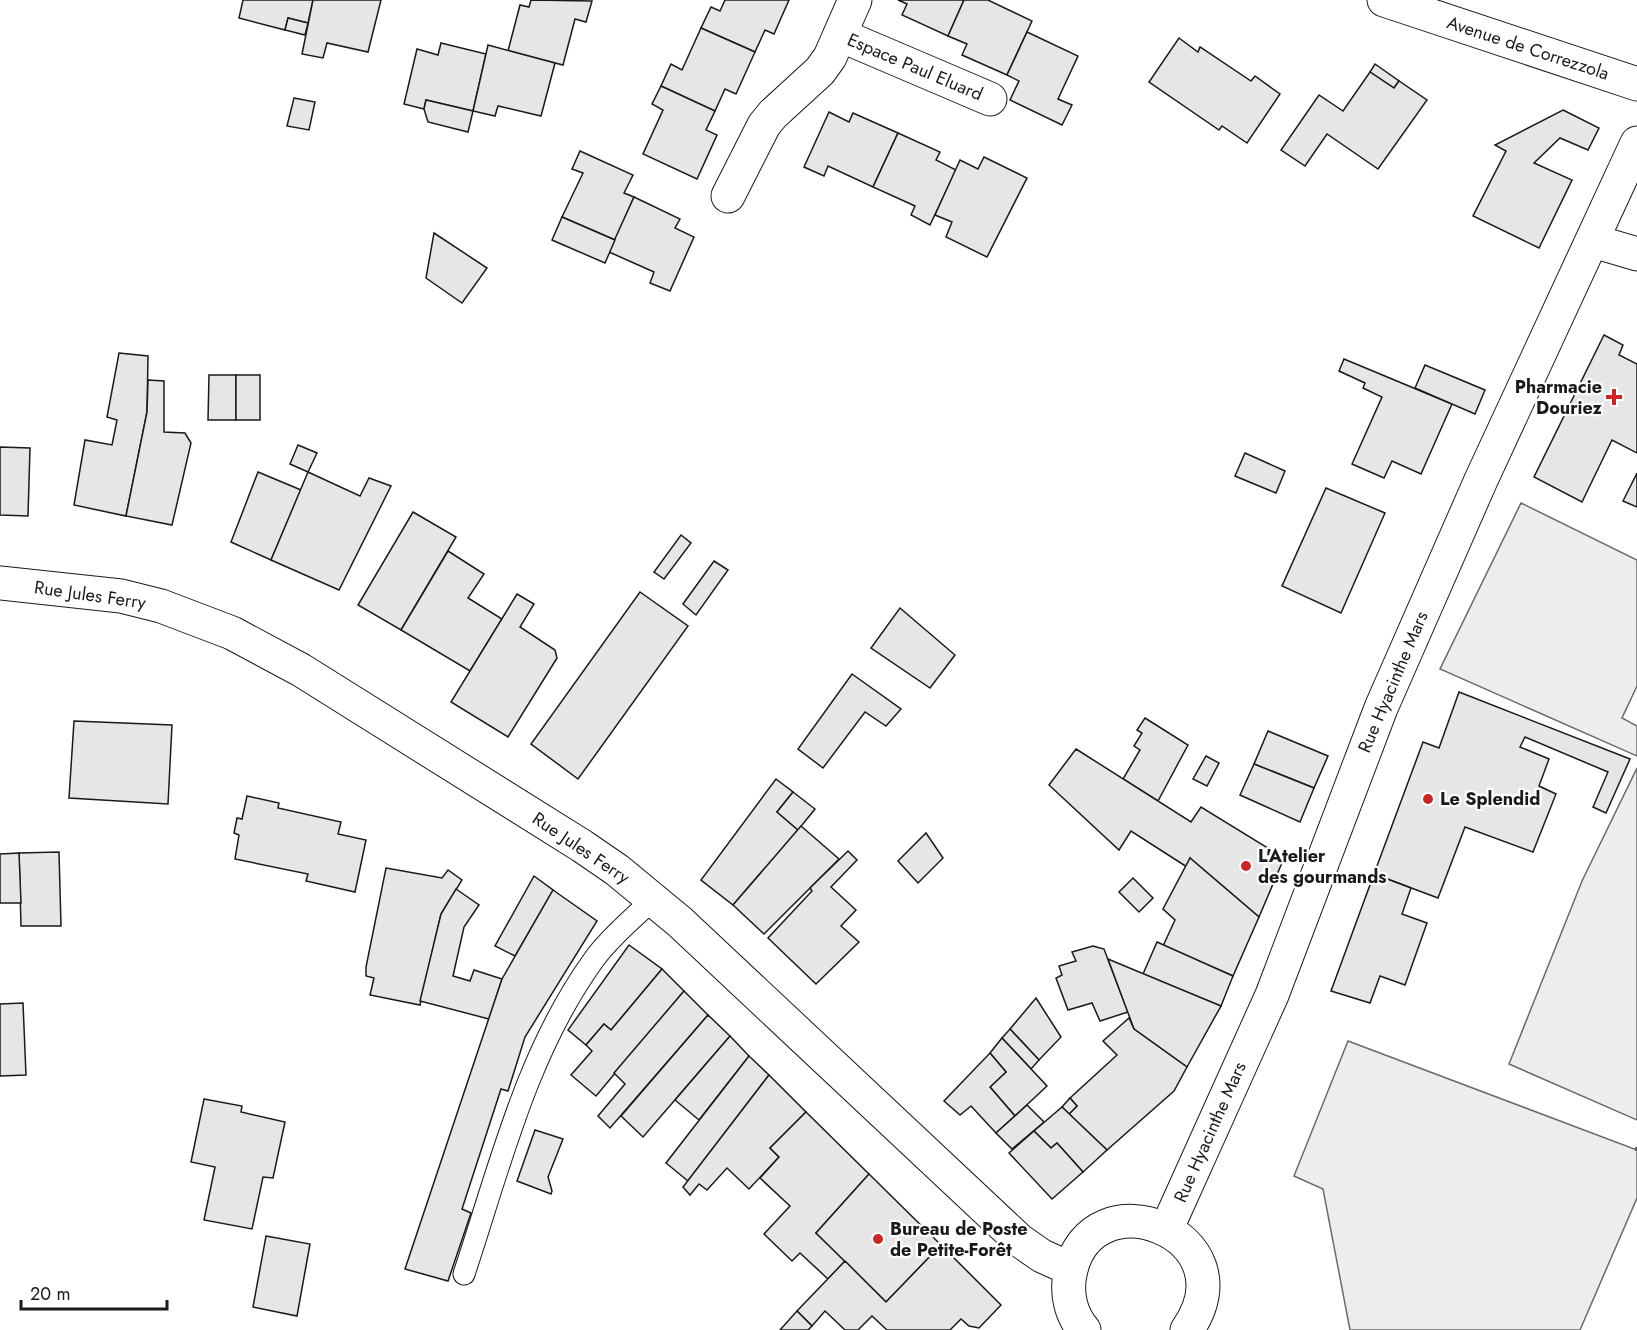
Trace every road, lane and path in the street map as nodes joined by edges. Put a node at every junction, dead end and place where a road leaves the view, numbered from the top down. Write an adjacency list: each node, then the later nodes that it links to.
1 (855, 0): 3 (street, Espace Paul Eluard)
2 (1384, 0): 4 (street, Avenue de Correzzola)
3 (840, 35): 5 (street, Espace Paul Eluard); 7 (street, Espace Paul Eluard)
4 (1637, 84)
5 (990, 99)
6 (1637, 143): 8 (street, Rue Hyacinthe Mars)
7 (728, 196)
8 (1593, 241): 9 (street); 12 (street, Rue Hyacinthe Mars)
9 (1637, 254)
10 (0, 583): 11 (street, Rue Jules Ferry)
11 (653, 899): 13 (street, Rue Jules Ferry); 14 (lane)
12 (1167, 1228): 13 (street); 16 (street)
13 (1071, 1269): 15 (street)
14 (464, 1274)
15 (1084, 1330)
16 (1187, 1330)

